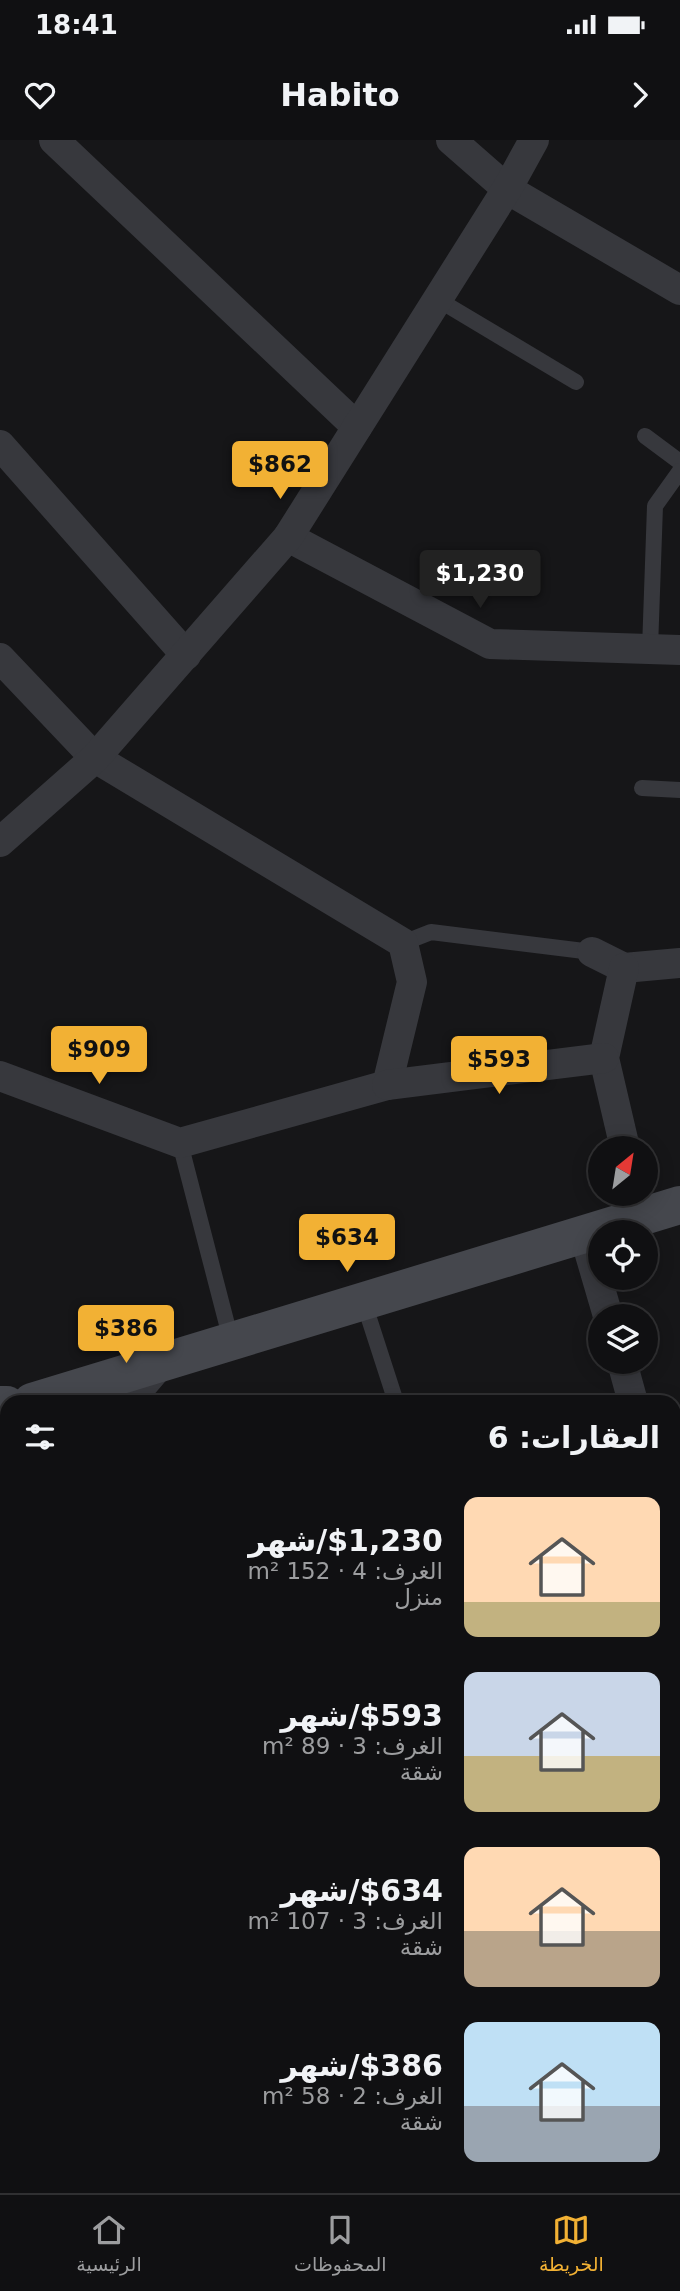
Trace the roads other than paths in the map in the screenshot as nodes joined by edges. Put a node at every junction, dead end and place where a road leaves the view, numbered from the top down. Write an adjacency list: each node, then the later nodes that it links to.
1 (54, 140): 8 (street)
2 (451, 140): 4 (street)
3 (534, 140): 4 (street)
4 (507, 189): 5 (street); 6 (street)
5 (680, 290)
6 (438, 299): 7 (lane); 8 (street)
7 (576, 382)
8 (357, 427): 13 (street)
9 (645, 436): 11 (lane)
10 (0, 445): 16 (street)
11 (680, 462)
12 (680, 471): 14 (lane)
13 (288, 537): 14 (street); 16 (street)
14 (650, 649): 15 (street)
15 (680, 650)
16 (186, 655): 18 (street)
17 (0, 658): 18 (street)
18 (96, 758): 21 (street); 22 (street)
19 (642, 788): 20 (lane)
20 (680, 790)
21 (0, 842)
22 (403, 943): 23 (lane); 28 (street)
23 (592, 952): 25 (street)
24 (680, 962): 25 (street)
25 (624, 968): 26 (street)
26 (604, 1058): 28 (street); 29 (street)
27 (0, 1076): 30 (street)
28 (387, 1085): 30 (street)
29 (622, 1136)
30 (180, 1143): 37 (lane)
31 (658, 1205): 32 (street)
32 (680, 1205)
33 (636, 1206): 34 (street)
34 (584, 1234): 35 (street); 36 (street)
35 (362, 1300): 37 (street); 42 (lane)
36 (604, 1304)
37 (231, 1340): 38 (street)
38 (163, 1361): 40 (street); 41 (street)
39 (626, 1374): 43 (street)
40 (54, 1395)
41 (134, 1395)
42 (394, 1395)
43 (632, 1395)

